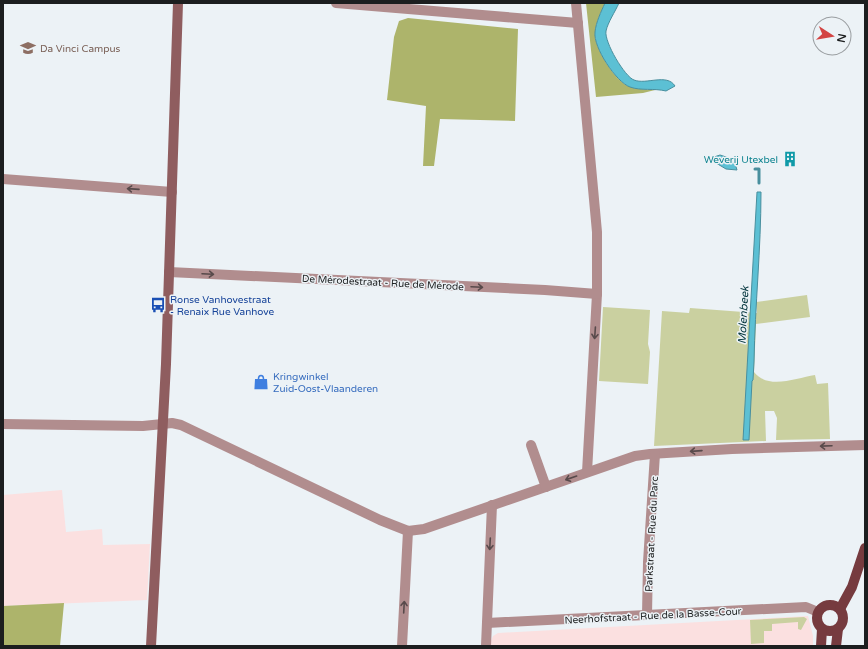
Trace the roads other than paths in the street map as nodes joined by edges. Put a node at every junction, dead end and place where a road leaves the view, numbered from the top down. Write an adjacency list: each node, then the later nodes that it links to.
1 (178, 3): 6 (street)
2 (336, 3): 4 (street)
3 (576, 3): 4 (street)
4 (578, 23): 8 (street)
5 (3, 179): 6 (street, one-way to 5)
6 (172, 192): 7 (street)
7 (169, 272): 8 (street, De Mérodestraat - Rue de Mérode, one-way to 8); 10 (street)
8 (597, 294): 14 (street, one-way to 14)
9 (3, 424): 10 (street)
10 (162, 424): 17 (street); 25 (street)
11 (531, 445): 15 (street)
12 (865, 445): 13 (street, one-way to 13)
13 (655, 454): 14 (street); 21 (street, Parkstraat - Rue du Parc)
14 (587, 472): 15 (street, one-way to 15)
15 (546, 487): 16 (street)
16 (492, 505): 17 (street); 22 (street, one-way to 22)
17 (408, 531): 26 (street, one-way to 17)
18 (865, 548): 19 (main road)
19 (840, 609): 20 (main road); 24 (main road)
20 (818, 612): 21 (street, Neerhofstraat - Rue de la Basse-Cour); 23 (main road)
21 (647, 615): 22 (street, Neerhofstraat - Rue de la Basse-Cour)
22 (487, 623): 27 (street)
23 (822, 629): 24 (main road); 28 (main road)
24 (838, 629): 29 (main road)
25 (151, 646)
26 (402, 646)
27 (486, 646)
28 (821, 646)
29 (836, 646)

